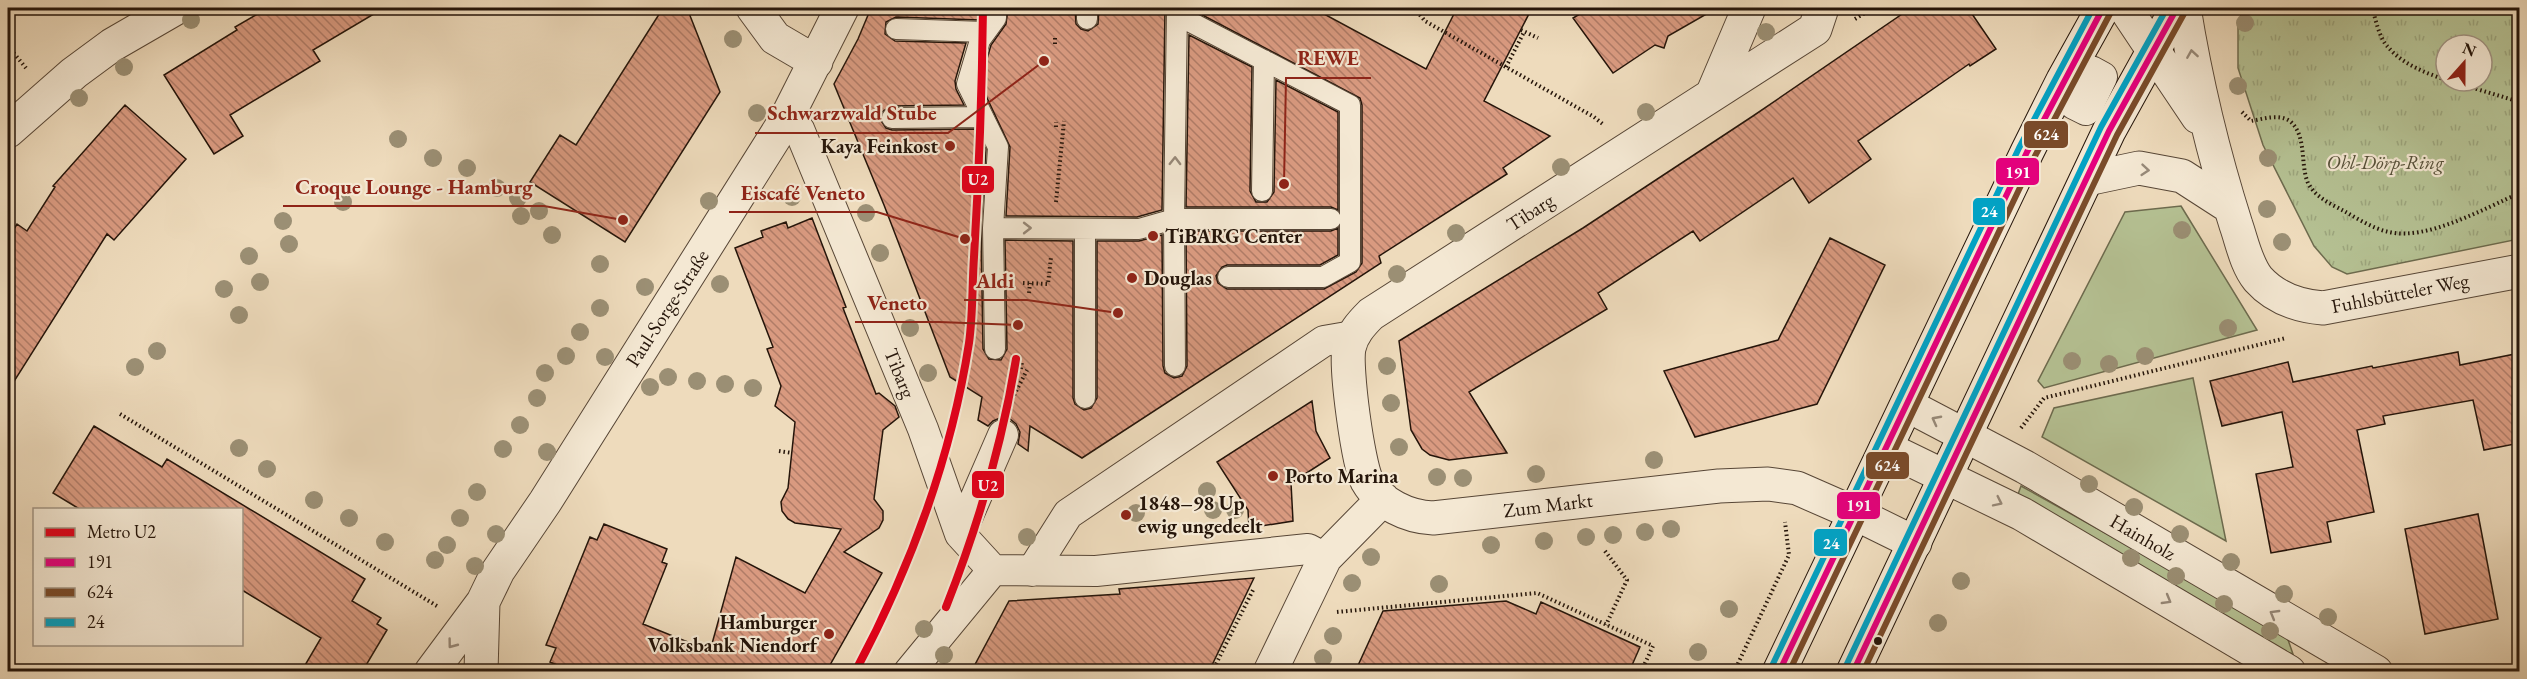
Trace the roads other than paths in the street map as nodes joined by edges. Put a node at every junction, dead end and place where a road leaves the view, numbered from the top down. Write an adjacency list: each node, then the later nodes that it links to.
1 (176, 8): 21 (street)
2 (753, 8): 16 (street)
3 (842, 8): 16 (street, Paul-Sorge-Straße)
4 (996, 8): 13 (lane)
5 (1749, 8): 17 (street)
6 (1822, 8): 17 (street, Tibarg)
7 (2103, 8): 36 (street)
8 (2125, 8): 14 (street, Fuhlsbütteler Weg)
9 (2177, 8): 14 (street)
10 (2184, 8): 22 (street, Fuhlsbütteler Weg, one-way to 10)
11 (1177, 11): 15 (lane); 26 (lane, one-way to 11)
12 (896, 29): 13 (lane)
13 (986, 32): 18 (lane)
14 (2153, 50): 22 (street, Fuhlsbütteler Weg); 23 (street)
15 (1264, 60): 24 (lane); 31 (lane)
16 (816, 62): 20 (street, Paul-Sorge-Straße)
17 (1712, 95): 32 (street, Tibarg)
18 (982, 117): 19 (lane); 28 (lane)
19 (892, 118)
20 (785, 121): 43 (street, Tibarg); 48 (street, Paul-Sorge-Straße)
21 (8, 131)
22 (2208, 131): 25 (street, Fuhlsbütteler Weg)
23 (2087, 178): 25 (street, one-way to 25); 38 (street)
24 (1262, 191)
25 (2230, 207): 30 (street, Fuhlsbütteler Weg)
26 (1174, 219): 27 (lane); 29 (lane); 34 (lane)
27 (1331, 219)
28 (993, 228): 29 (lane, one-way to 29); 33 (lane)
29 (1085, 229): 35 (lane)
30 (2520, 271)
31 (1228, 278)
32 (1353, 336): 41 (street); 47 (street)
33 (995, 349)
34 (1175, 366)
35 (1085, 398)
36 (1907, 405): 38 (street, Hainholz, one-way to 36); 39 (street)
37 (1005, 422): 43 (street)
38 (1964, 435): 40 (street); 49 (street, Hainholz, one-way to 38)
39 (1886, 448): 40 (street); 42 (street)
40 (1945, 476): 44 (street); 56 (street, one-way to 56)
41 (1383, 499): 42 (street, Zum Markt); 45 (street)
42 (1854, 513): 44 (street, Zum Markt); 54 (street)
43 (960, 534): 46 (street, Tibarg)
44 (1915, 543): 55 (street)
45 (1325, 558): 47 (street); 53 (street)
46 (993, 570): 47 (street); 52 (street)
47 (1032, 571)
48 (475, 613): 50 (street, Paul-Sorge-Straße, one-way to 50); 51 (street, Paul-Sorge-Straße)
49 (2325, 643): 57 (street); 58 (street, Hainholz)
50 (431, 672)
51 (482, 672)
52 (909, 672)
53 (1270, 672)
54 (1779, 672)
55 (1853, 672)
56 (2289, 672)
57 (2309, 672)
58 (2376, 672)

